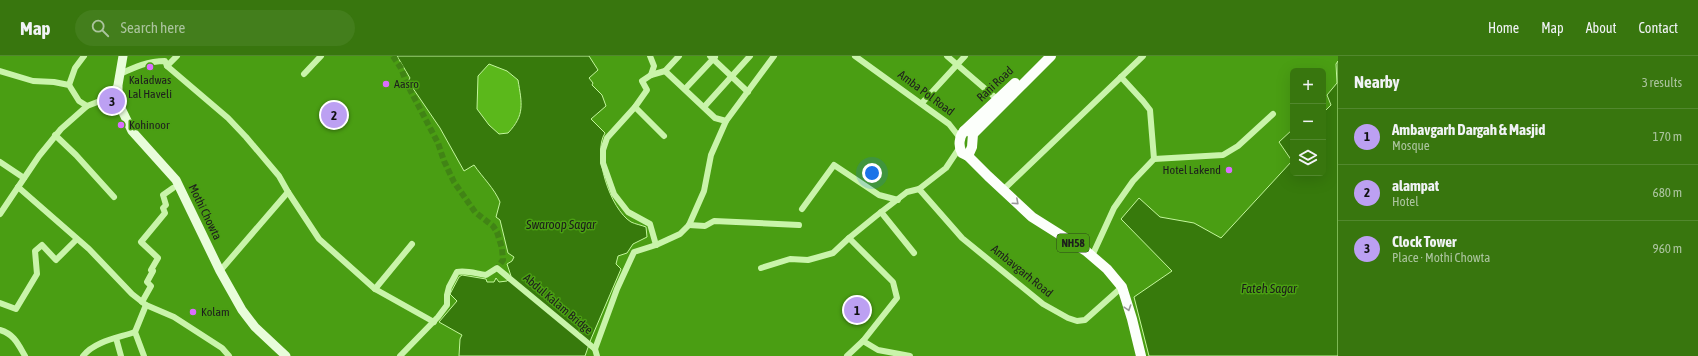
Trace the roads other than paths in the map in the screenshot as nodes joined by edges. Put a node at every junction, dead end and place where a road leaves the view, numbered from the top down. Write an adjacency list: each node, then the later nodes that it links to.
1 (84, 56): 25 (street)
2 (123, 56): 20 (main road, Mothi Chowta)
3 (176, 56): 17 (street)
4 (321, 56): 21 (street)
5 (650, 56): 22 (street)
6 (679, 56): 19 (street)
7 (750, 56): 23 (street)
8 (855, 56): 30 (street, Amba Pol Road)
9 (947, 56): 16 (street)
10 (965, 56): 16 (street)
11 (1043, 56): 29 (highway, Rani Road)
12 (1051, 56): 38 (highway)
13 (1143, 56): 24 (street)
14 (713, 57): 23 (street); 27 (street)
15 (772, 57): 28 (street)
16 (957, 64): 29 (street); 30 (street)
17 (167, 66): 20 (street); 48 (street)
18 (0, 71): 25 (street)
19 (664, 71): 22 (street); 27 (street)
20 (120, 74): 26 (main road, Mothi Chowta)
21 (304, 74)
22 (651, 75): 32 (street)
23 (732, 77): 28 (street); 33 (street)
24 (1121, 77): 40 (street); 47 (street)
25 (69, 85): 31 (street)
26 (118, 85): 31 (street); 63 (main road, Mothi Chowta)
27 (685, 89): 33 (street)
28 (748, 92): 35 (street)
29 (998, 99): 38 (highway, Rani Road)
30 (922, 103): 38 (street, Amba Pol Road)
31 (87, 106): 36 (street)
32 (636, 107): 37 (street); 59 (street)
33 (704, 107): 35 (street)
34 (1274, 114): 40 (street)
35 (726, 122): 54 (street)
36 (55, 135): 43 (street); 49 (street)
37 (664, 136)
38 (964, 138): 39 (highway); 39 (highway, NH58); 46 (street)
39 (968, 156): 47 (highway, NH58)
40 (1154, 159): 61 (street)
41 (2, 163): 42 (street); 43 (street)
42 (0, 171)
43 (24, 178): 44 (street)
44 (18, 187): 53 (street); 57 (street)
45 (173, 188): 67 (street)
46 (919, 189): 50 (street); 64 (street, Ambavgarh Road)
47 (1003, 190): 61 (highway, NH58, one-way to 61)
48 (288, 192): 63 (street); 65 (street)
49 (114, 197)
50 (898, 200): 51 (street); 52 (street)
51 (802, 210)
52 (881, 212): 56 (street); 60 (street)
53 (0, 214)
54 (689, 225): 55 (street); 59 (street)
55 (798, 225)
56 (849, 238): 62 (street); 72 (street)
57 (77, 239): 66 (street); 67 (street)
58 (412, 244): 65 (street)
59 (656, 245): 73 (street)
60 (914, 253)
61 (1092, 256): 64 (highway, NH58)
62 (761, 268)
63 (220, 271): 79 (main road, Mothi Chowta)
64 (1122, 287): 84 (highway, NH58, one-way to 84)
65 (375, 289): 68 (street)
66 (0, 303)
67 (144, 303): 70 (street); 78 (street)
68 (434, 322): 73 (street, Abdul Kalam Bridge); 80 (street)
69 (0, 330): 74 (street)
70 (135, 332): 71 (street); 77 (street)
71 (116, 338): 75 (street); 76 (street)
72 (863, 341): 82 (street); 83 (street)
73 (595, 349): 81 (street)
74 (25, 356)
75 (83, 356)
76 (121, 356)
77 (144, 356)
78 (229, 356)
79 (286, 356)
80 (400, 356)
81 (597, 356)
82 (847, 356)
83 (910, 356)
84 (1141, 356)

